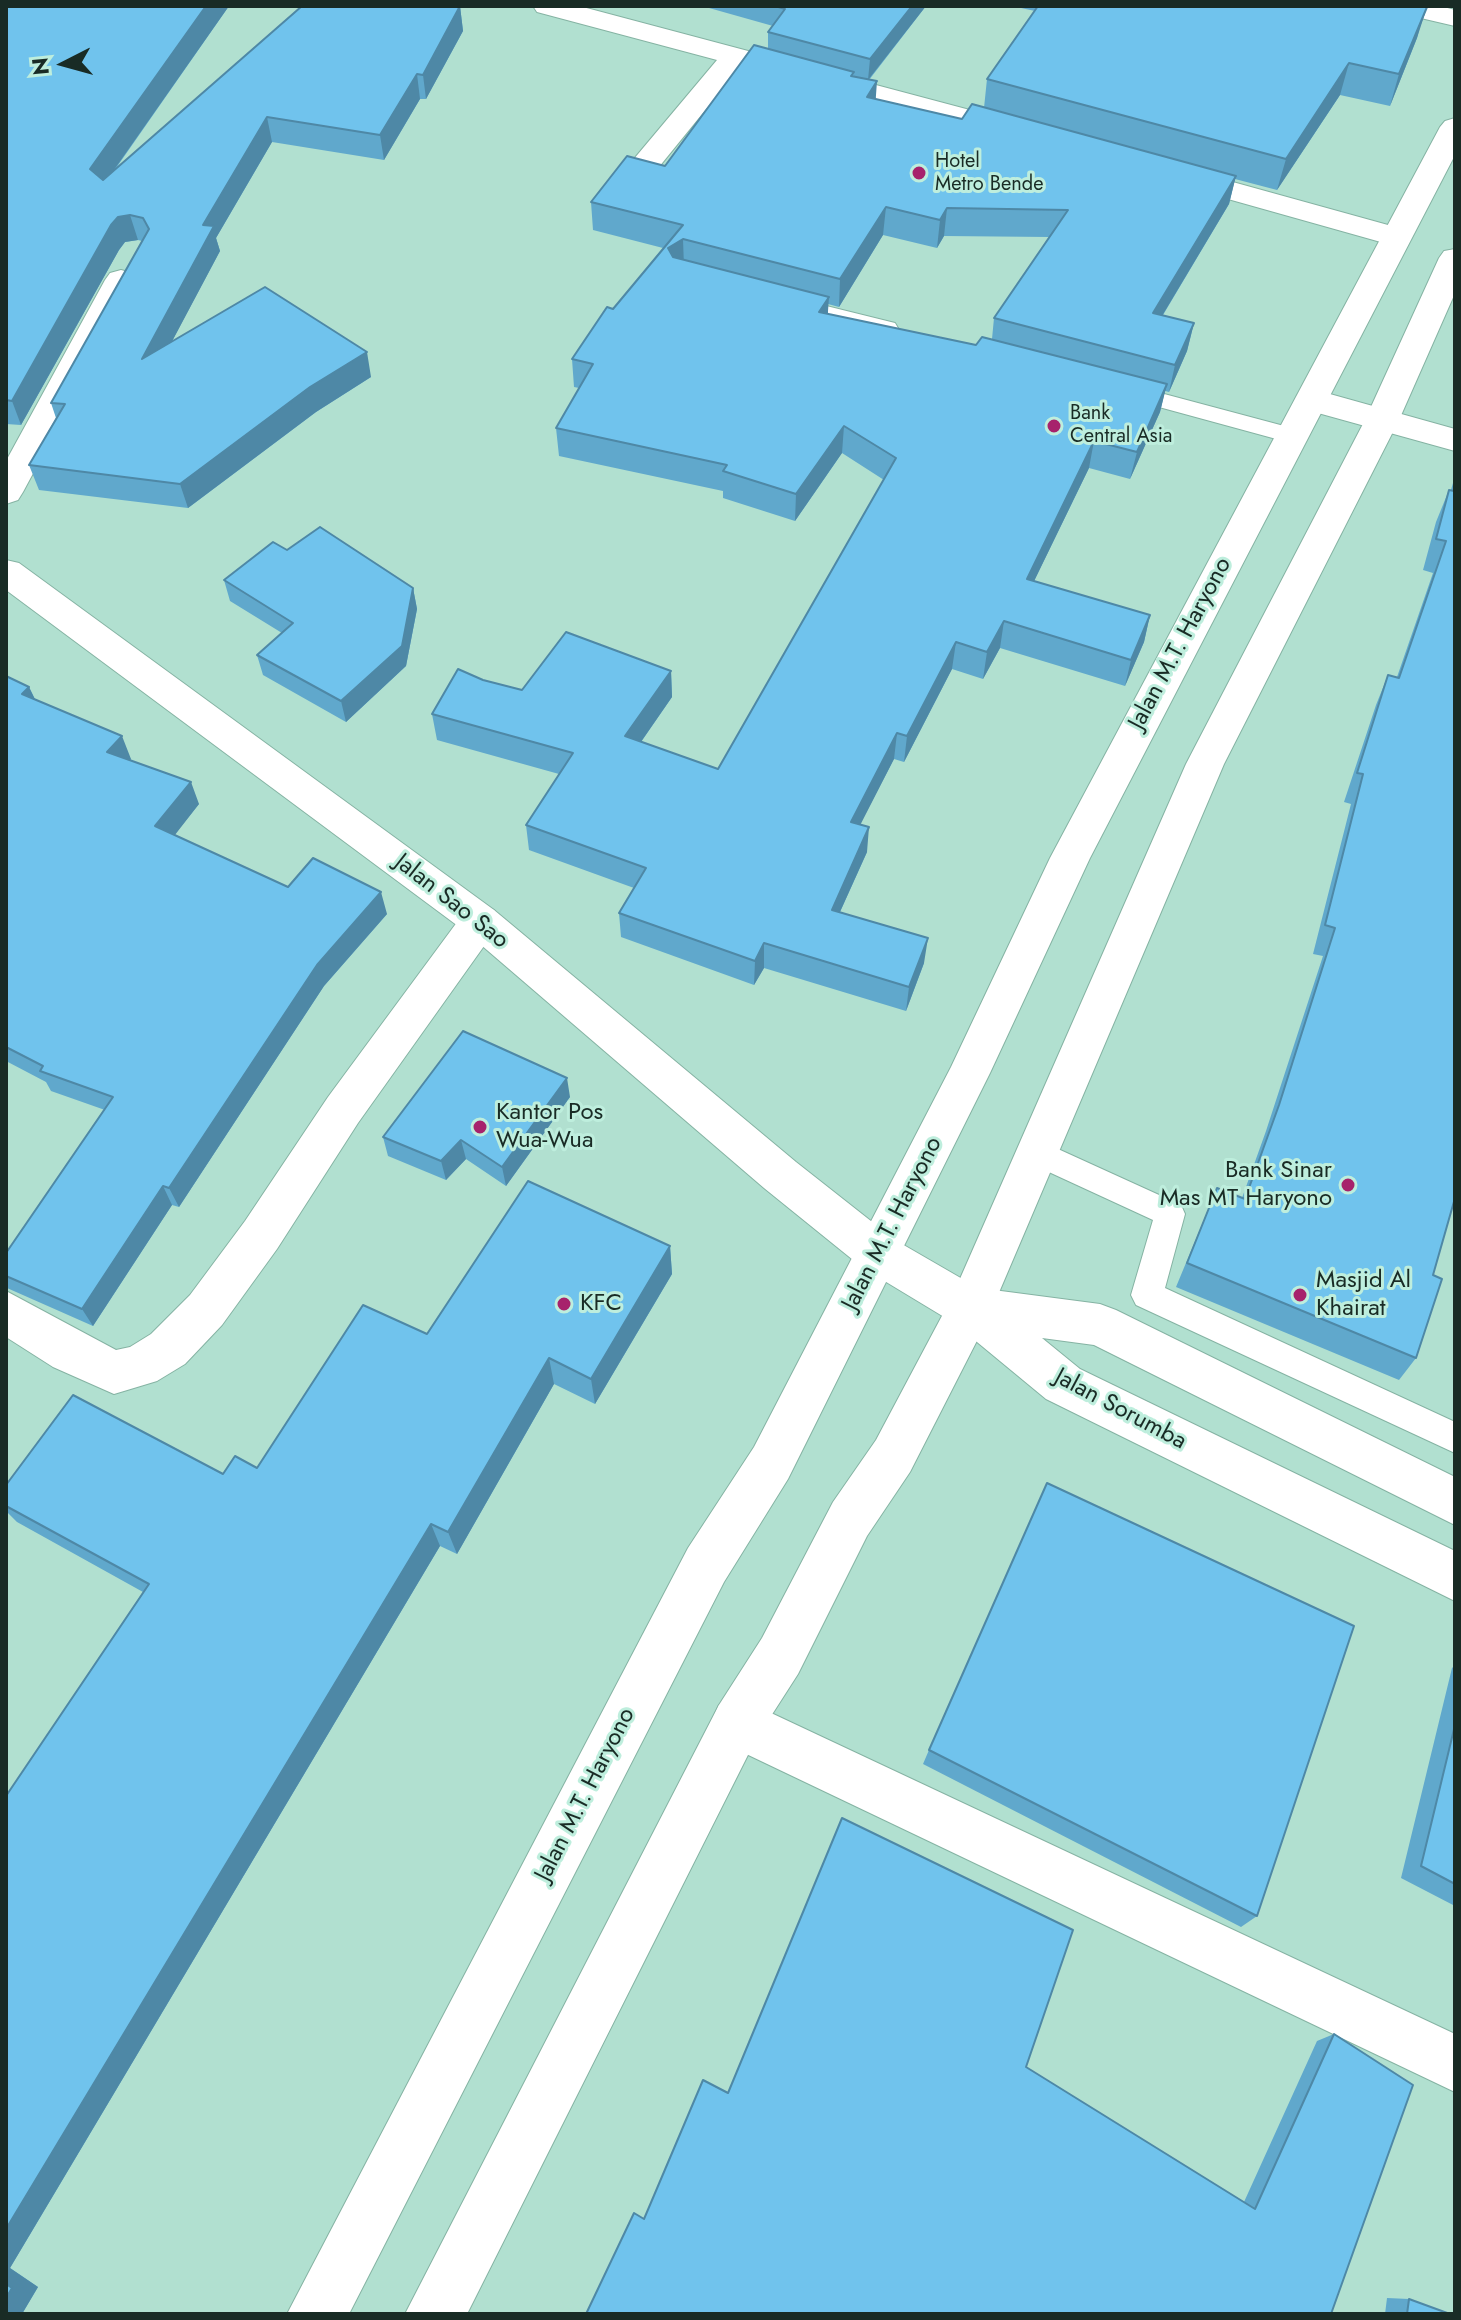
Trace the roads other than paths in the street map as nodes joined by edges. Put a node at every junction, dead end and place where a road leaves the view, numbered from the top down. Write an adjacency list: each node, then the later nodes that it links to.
1 (547, 6): 4 (main road)
2 (1405, 6): 3 (main road)
3 (1455, 18)
4 (734, 57): 6 (main road); 8 (main road)
5 (1455, 127): 9 (main road, Jalan M.T. Haryono)
6 (1050, 140)
7 (1155, 170): 9 (main road)
8 (639, 172)
9 (1395, 237): 15 (main road, Jalan M.T. Haryono)
10 (137, 252): 19 (main road)
11 (1455, 258): 16 (main road)
12 (774, 300): 13 (lane)
13 (909, 334)
14 (1107, 386): 17 (lane)
15 (1312, 400): 16 (main road); 17 (main road, Jalan M.T. Haryono)
16 (1382, 420): 18 (main road); 22 (main road)
17 (1291, 435): 23 (main road, Jalan M.T. Haryono)
18 (1455, 440)
19 (6, 492)
20 (6, 572): 21 (main road, Jalan Sao Sao)
21 (480, 921): 23 (main road, Jalan Sao Sao); 25 (main road)
22 (1036, 1152): 24 (main road); 26 (lane)
23 (879, 1254): 24 (main road, Jalan Sao Sao); 31 (main road, Jalan M.T. Haryono)
24 (970, 1308): 27 (main road); 28 (main road, Jalan Sorumba); 29 (main road)
25 (6, 1312)
26 (1455, 1438)
27 (1455, 1502)
28 (1455, 1577)
29 (737, 1723): 30 (main road); 32 (main road)
30 (1455, 2064)
31 (317, 2314)
32 (435, 2314)

